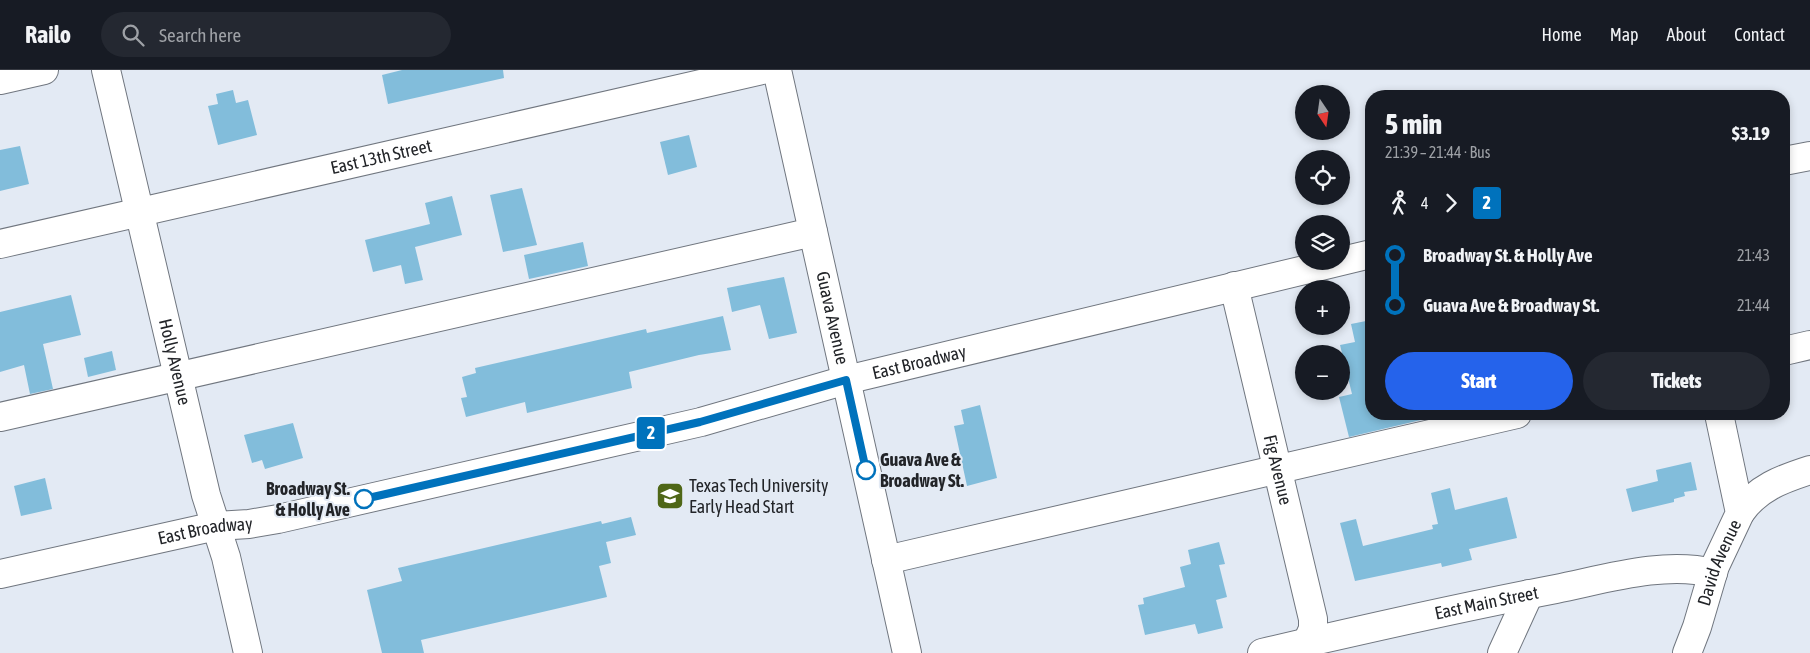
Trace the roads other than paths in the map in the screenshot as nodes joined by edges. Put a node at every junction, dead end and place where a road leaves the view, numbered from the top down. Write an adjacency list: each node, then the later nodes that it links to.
1 (44, 70): 5 (street)
2 (106, 70): 8 (street, Holly Avenue)
3 (762, 70): 8 (street, East 13th Street)
4 (777, 70): 9 (street, Guava Avenue)
5 (0, 80)
6 (1810, 156): 7 (street)
7 (1790, 160)
8 (140, 212): 10 (street, East 13th Street); 15 (street, Holly Avenue)
9 (813, 232): 15 (street); 16 (street, Guava Avenue)
10 (0, 244)
11 (1365, 255): 12 (street, East Broadway)
12 (1234, 286): 16 (street, East Broadway); 20 (street, Fig Avenue)
13 (1810, 345): 14 (street)
14 (1790, 350)
15 (178, 376): 17 (street); 23 (street, Holly Avenue)
16 (846, 380): 23 (street, East Broadway); 24 (street, Guava Avenue)
17 (0, 416)
18 (1491, 420): 20 (street)
19 (1720, 420): 22 (street, David Avenue)
20 (1277, 470): 24 (street); 28 (street, Fig Avenue)
21 (1810, 470): 22 (street)
22 (1740, 513): 25 (street, David Avenue)
23 (216, 526): 26 (street, East Broadway); 29 (street, Holly Avenue)
24 (886, 560): 30 (street, Guava Avenue)
25 (1713, 573): 27 (street, East Main Street); 33 (street, David Avenue)
26 (0, 574)
27 (1529, 594): 28 (street, East Main Street); 32 (street)
28 (1304, 648): 31 (street, East Main Street)
29 (248, 653)
30 (907, 653)
31 (1262, 653)
32 (1502, 653)
33 (1687, 653)

